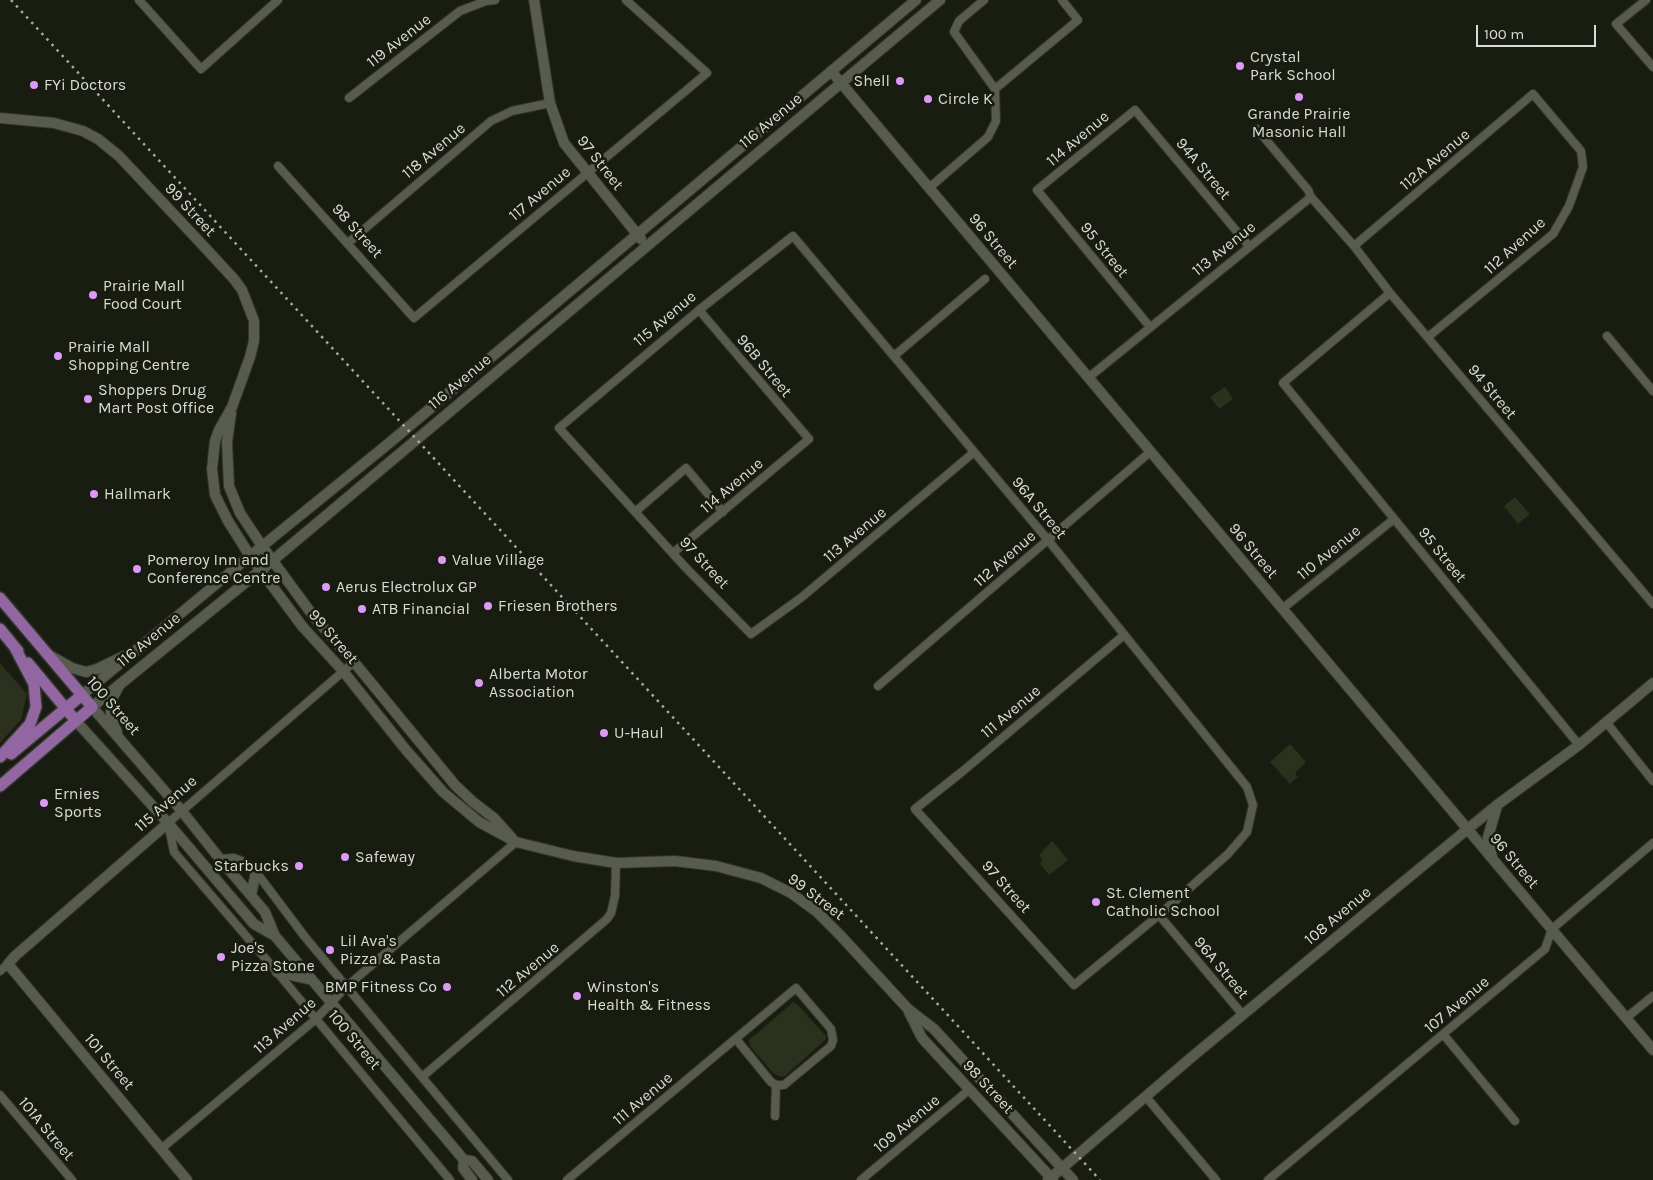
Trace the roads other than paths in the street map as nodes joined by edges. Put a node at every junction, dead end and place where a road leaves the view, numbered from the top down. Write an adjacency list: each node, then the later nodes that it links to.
1 (138, 0): 2 (street)
2 (278, 0)
3 (495, 0): 16 (street, 119 Avenue)
4 (534, 0): 17 (main road, 97 Street)
5 (626, 0): 22 (street, 117 Avenue)
6 (916, 0): 12 (main road, 116 Avenue)
7 (940, 0): 13 (main road, 116 Avenue)
8 (984, 0): 14 (street)
9 (1062, 0): 14 (street)
10 (1646, 0): 11 (street)
11 (1653, 67)
12 (831, 72): 13 (main road, 96 Street); 26 (main road, 116 Avenue)
13 (841, 84): 23 (main road, 96 Street); 29 (main road, 116 Avenue)
14 (994, 89): 23 (street)
15 (1533, 94): 31 (street, 112A Avenue); 38 (street, 112 Avenue)
16 (349, 98)
17 (550, 103): 22 (main road, 97 Street); 28 (street, 118 Avenue)
18 (1135, 110): 24 (street, 114 Avenue); 30 (street, 94A Street)
19 (0, 118): 42 (main road, 99 Street)
20 (1257, 130): 25 (street)
21 (278, 166): 28 (street, 98 Street)
22 (587, 172): 26 (main road, 97 Street); 35 (street, 117 Avenue)
23 (929, 188): 40 (main road, 96 Street)
24 (1037, 190): 36 (street, 95 Street)
25 (1311, 197): 30 (street, 113 Avenue); 31 (street, 94 Street)
26 (638, 235): 29 (main road, 97 Street); 45 (main road, 116 Avenue)
27 (793, 236): 34 (street, 115 Avenue); 39 (street, 96A Street)
28 (348, 243): 35 (street, 98 Street)
29 (647, 246): 48 (main road, 116 Avenue)
30 (1249, 246): 36 (street, 113 Avenue)
31 (1354, 246): 33 (street, 94 Street)
32 (985, 279): 39 (street)
33 (1390, 293): 38 (street, 94 Street); 51 (street, 95 Street)
34 (699, 310): 43 (street, 115 Avenue); 44 (street, 96B Street)
35 (414, 318)
36 (1150, 327): 40 (street, 113 Avenue)
37 (1607, 336): 41 (street)
38 (1428, 337): 59 (street, 94 Street)
39 (894, 356): 47 (street, 96A Street)
40 (1088, 378): 46 (main road, 96 Street)
41 (1653, 391)
42 (232, 406): 53 (main road, 99 Street); 55 (main road, 99 Street)
43 (559, 428): 49 (street, 97 Street)
44 (809, 439): 50 (street, 114 Avenue)
45 (388, 444): 48 (main road); 53 (main road, 116 Avenue)
46 (1150, 452): 52 (street, 112 Avenue); 60 (main road, 96 Street)
47 (973, 453): 52 (street, 96A Street); 62 (street, 113 Avenue)
48 (399, 456): 56 (main road, 116 Avenue)
49 (635, 512): 50 (street); 54 (street, 97 Street)
50 (723, 512): 54 (street, 114 Avenue)
51 (1394, 519): 60 (street, 110 Avenue); 78 (street, 95 Street)
52 (1048, 540): 63 (street, 96A Street); 71 (street, 112 Avenue)
53 (262, 546): 55 (main road, 116 Avenue); 56 (main road, 99 Street)
54 (674, 553): 62 (street, 97 Street)
55 (250, 556): 57 (main road, 99 Street); 65 (main road, 116 Avenue)
56 (272, 562): 57 (main road, 116 Avenue); 67 (main road, 99 Street)
57 (260, 571): 68 (main road, 99 Street); 70 (main road, 116 Avenue)
58 (0, 598): 66 (main road, 100 Street)
59 (1653, 604)
60 (1282, 608): 87 (main road, 96 Street)
61 (0, 629): 64 (main road, 100 Street)
62 (751, 634)
63 (1124, 635): 84 (street, 111 Avenue); 95 (street, 96A Street)
64 (14, 646): 74 (main road, 100 Street); 79 (main road)
65 (138, 650): 66 (main road); 72 (main road, 116 Avenue)
66 (47, 654): 72 (main road, 100 Street)
67 (354, 662): 68 (street, 115 Avenue); 88 (main road, 99 Street)
68 (343, 672): 85 (street, 115 Avenue); 88 (main road, 99 Street)
69 (1653, 683): 76 (main road, 108 Avenue)
70 (120, 685): 73 (main road, 116 Avenue); 77 (main road)
71 (878, 686)
72 (82, 695): 73 (main road, 100 Street); 74 (main road, 116 Avenue)
73 (92, 707): 75 (main road, 116 Avenue); 77 (main road, 100 Street)
74 (66, 708): 75 (main road, 100 Street); 80 (main road, 116 Avenue)
75 (76, 721): 82 (main road, 116 Avenue); 86 (main road, 100 Street)
76 (1606, 722): 78 (main road, 108 Avenue); 81 (street)
77 (122, 742): 85 (main road, 100 Street)
78 (1579, 744): 83 (main road, 108 Avenue)
79 (0, 756)
80 (0, 763)
81 (1653, 781)
82 (0, 786)
83 (1497, 805): 87 (main road, 108 Avenue); 90 (main road)
84 (915, 809): 95 (street, 97 Street)
85 (182, 810): 86 (street, 115 Avenue); 91 (main road, 100 Street)
86 (168, 823): 97 (main road, 100 Street); 98 (main road, 115 Avenue); 100 (street, 100 Street)
87 (1468, 830): 90 (main road, 96 Street); 106 (main road, 108 Avenue)
88 (516, 842): 92 (main road, 99 Street); 102 (street, 113 Avenue)
89 (1653, 843): 96 (street, 107 Avenue)
90 (1492, 858): 96 (main road, 96 Street)
91 (220, 859): 93 (street, 100 Street); 94 (main road, 100 Street)
92 (616, 863): 105 (main road, 99 Street); 112 (street, 112 Avenue)
93 (256, 872): 94 (main road); 102 (street, 100 Street)
94 (251, 895): 97 (main road, 100 Street)
95 (1159, 915): 106 (street, 96A Street)
96 (1552, 929): 107 (main road, 96 Street); 109 (street, 107 Avenue)
97 (275, 936): 101 (main road, 100 Street)
98 (8, 964): 99 (street, 115 Avenue); 120 (main road, 101 Street)
99 (0, 971)
100 (277, 972): 101 (main road); 108 (street, 100 Street)
101 (312, 980): 104 (main road, 100 Street)
102 (346, 987): 104 (street, 113 Avenue); 112 (street, 100 Street)
103 (1653, 996): 107 (street)
104 (331, 1003): 108 (street, 113 Avenue); 121 (main road, 100 Street)
105 (908, 1009): 113 (main road, 99 Street); 115 (main road, 98 Street)
106 (1243, 1015): 117 (main road, 108 Avenue)
107 (1626, 1018): 111 (main road, 96 Street)
108 (316, 1019): 120 (street, 113 Avenue); 126 (street, 100 Street)
109 (1443, 1034): 119 (street); 134 (street, 107 Avenue)
110 (736, 1039): 114 (street); 114 (street, 111 Avenue); 130 (street, 111 Avenue)
111 (1653, 1050)
112 (422, 1077): 129 (street, 100 Street)
113 (980, 1080): 122 (main road, 98 Street)
114 (776, 1085): 118 (street)
115 (970, 1089): 123 (main road, 98 Street); 131 (street, 109 Avenue)
116 (0, 1095): 124 (street, 101A Street)
117 (1146, 1097): 122 (main road, 108 Avenue); 133 (street)
118 (775, 1116)
119 (1515, 1121)
120 (161, 1149): 125 (main road, 101 Street)
121 (464, 1160): 127 (main road, 100 Street); 128 (main road, 100 Street)
122 (1062, 1168): 123 (main road, 108 Avenue); 132 (main road, 98 Street)
123 (1051, 1179)
124 (72, 1180)
125 (187, 1180)
126 (450, 1180)
127 (472, 1180)
128 (488, 1180)
129 (508, 1180)
130 (567, 1180)
131 (861, 1180)
132 (1073, 1180)
133 (1216, 1180)
134 (1268, 1180)

